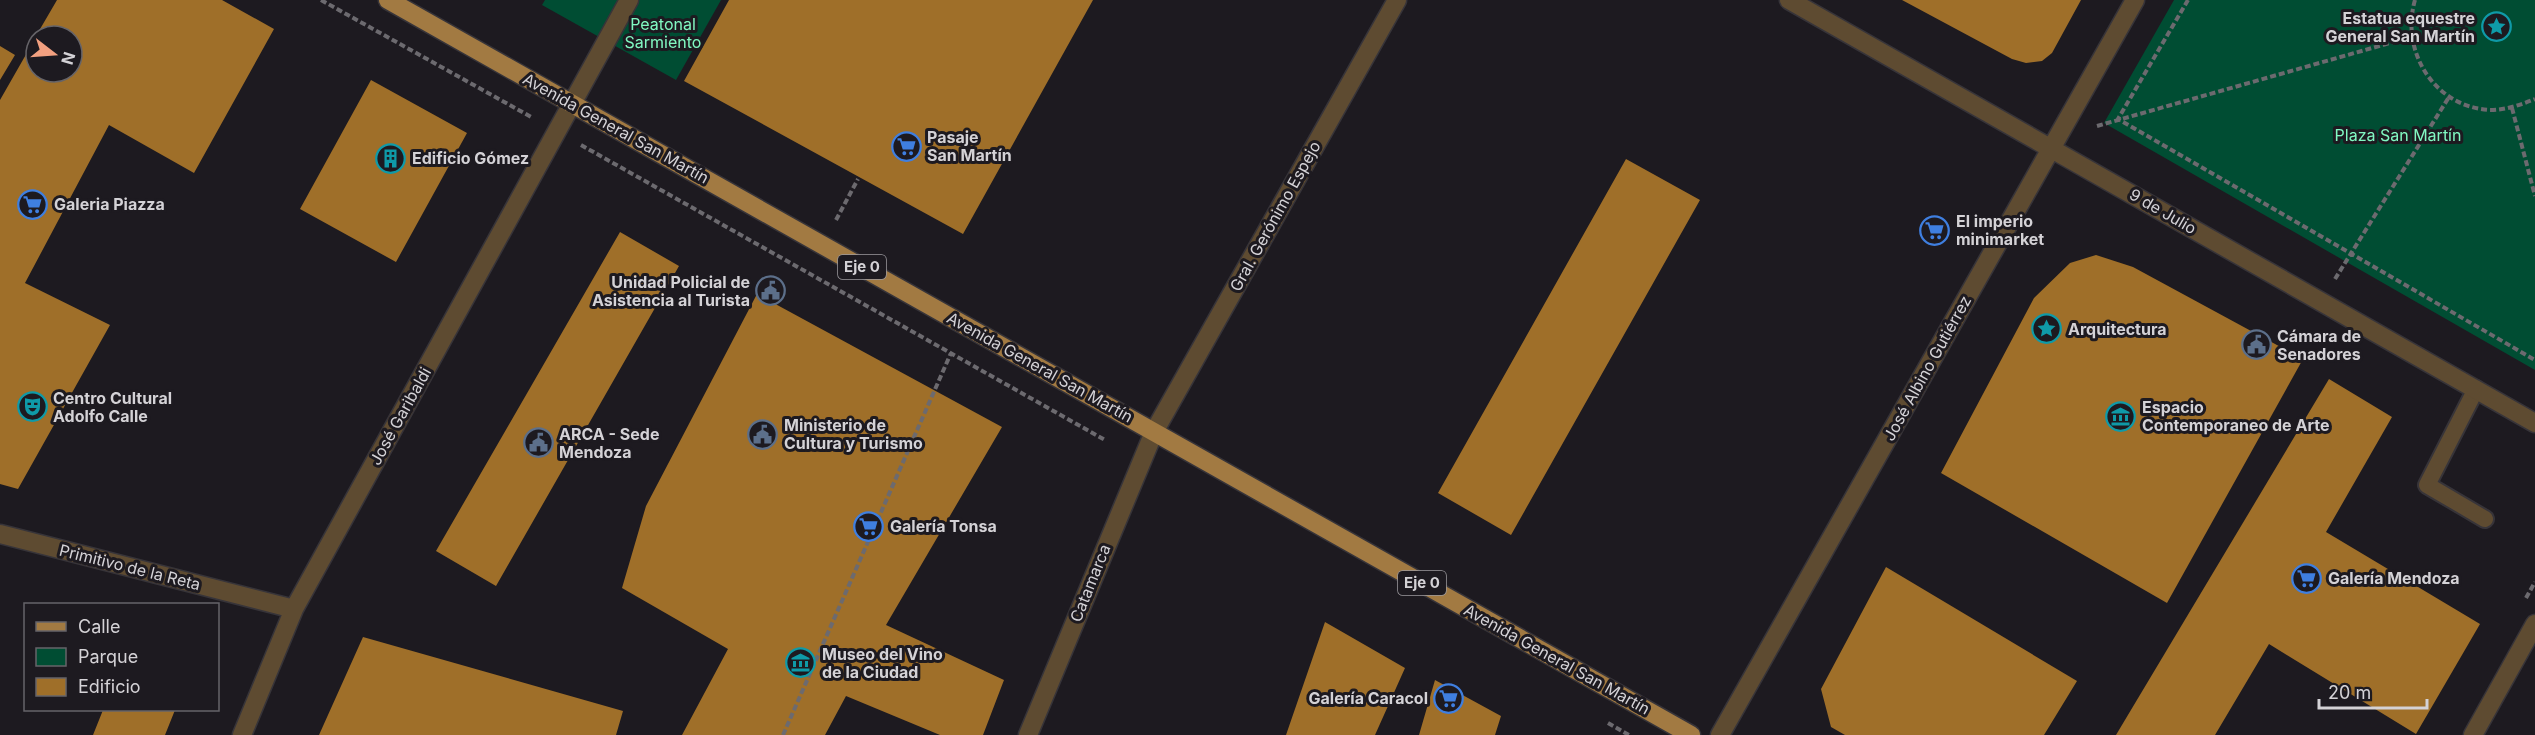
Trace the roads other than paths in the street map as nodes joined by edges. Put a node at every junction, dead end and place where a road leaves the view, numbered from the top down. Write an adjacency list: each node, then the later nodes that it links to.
1 (388, 0): 6 (main road, Avenida General San Martín / Eje 0)
2 (628, 0): 6 (street, José Garibaldi)
3 (1397, 0): 10 (street, Gral. Gerónimo Espejo)
4 (1789, 0): 7 (street, 9 de Julio)
5 (2135, 0): 7 (street, José Albino Gutiérrez)
6 (571, 103): 10 (main road, Avenida General San Martín / Eje 0); 13 (street, José Garibaldi)
7 (2052, 147): 8 (street, 9 de Julio); 18 (street, José Albino Gutiérrez)
8 (2476, 390): 9 (street, 9 de Julio); 11 (lane)
9 (2535, 423)
10 (1154, 432): 16 (street, Catamarca); 17 (main road, Avenida General San Martín / Eje 0)
11 (2485, 519)
12 (0, 534): 13 (street, Primitivo de la Reta)
13 (294, 609): 15 (street, José Garibaldi)
14 (2535, 624): 19 (street)
15 (242, 735)
16 (1028, 735)
17 (1691, 735)
18 (1720, 735)
19 (2473, 735)

